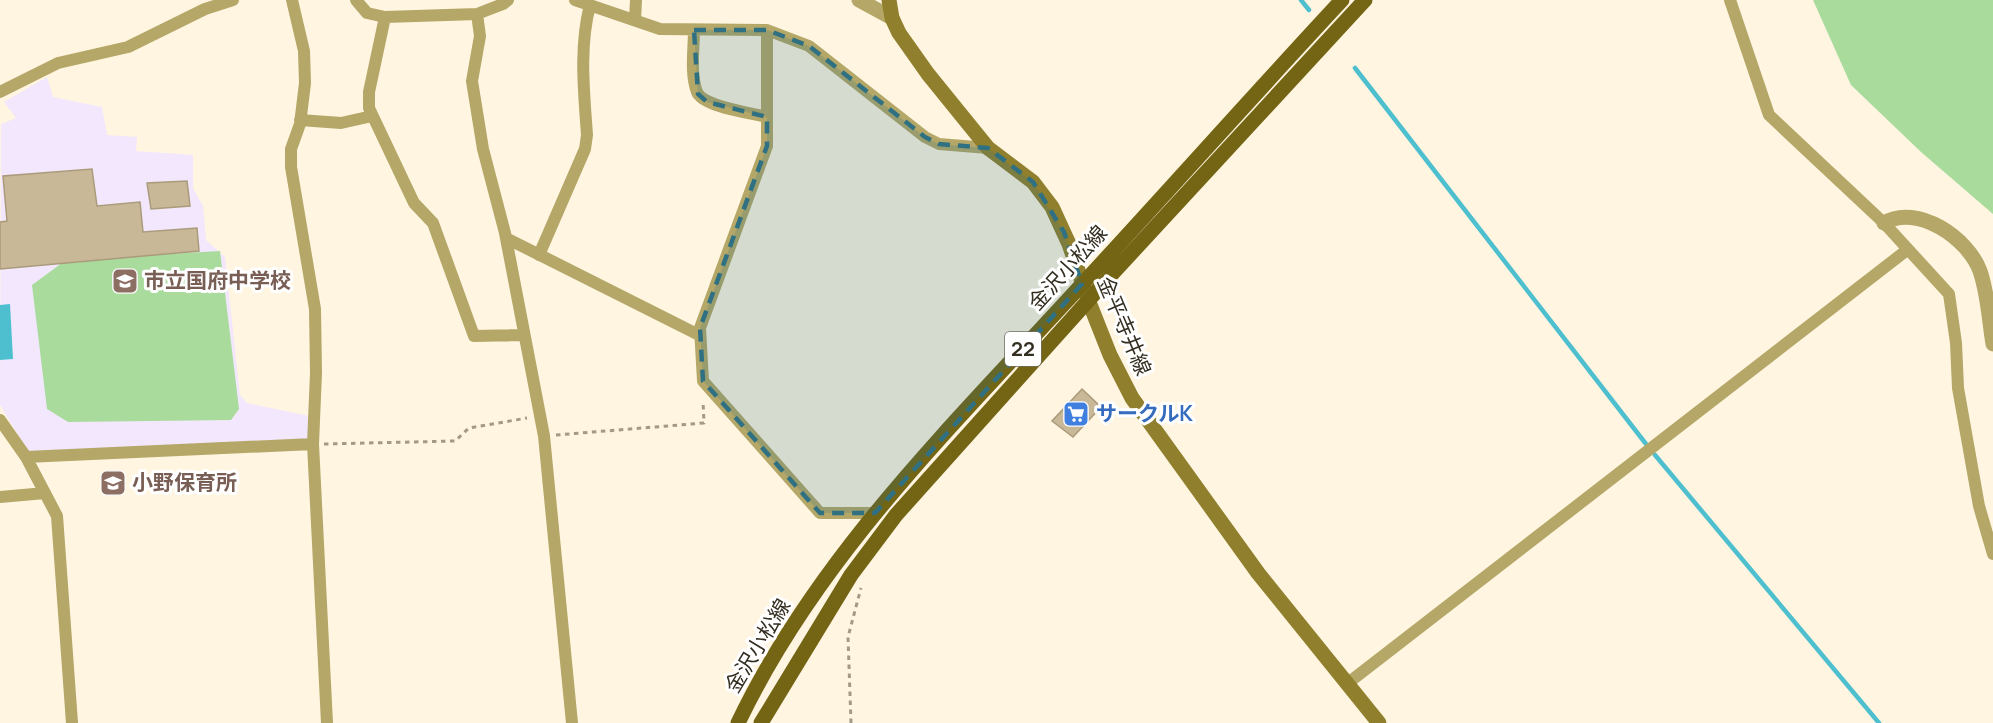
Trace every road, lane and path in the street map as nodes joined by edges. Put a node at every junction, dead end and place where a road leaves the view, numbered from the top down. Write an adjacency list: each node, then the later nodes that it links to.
1 (232, 0): 13 (street)
2 (292, 0): 24 (street)
3 (356, 0): 16 (street)
4 (465, 0): 15 (street)
5 (508, 0): 15 (street)
6 (575, 0): 14 (street)
7 (636, 0): 18 (street)
8 (859, 0): 17 (street)
9 (889, 0): 17 (main road, 金平寺井線)
10 (1342, 0): 30 (main road, 金沢小松線 / 22)
11 (1365, 0): 31 (main road, 金沢小松線 / 22)
12 (1730, 0): 26 (street)
13 (204, 4): 21 (street)
14 (590, 5): 18 (street); 29 (street)
15 (477, 14): 16 (street); 27 (street)
16 (385, 17): 22 (street)
17 (892, 18): 25 (main road, 金平寺井線)
18 (635, 20): 19 (street)
19 (694, 30): 20 (street); 23 (street)
20 (767, 30): 23 (street); 25 (street)
21 (0, 92)
22 (372, 116): 24 (street); 32 (street)
23 (767, 117): 33 (street)
24 (300, 120): 39 (street)
25 (988, 148): 30 (main road, 金平寺井線)
26 (1884, 223): 28 (street); 34 (street)
27 (506, 238): 29 (street); 32 (street)
28 (1907, 250): 44 (street); 46 (street)
29 (539, 255): 33 (street)
30 (1082, 284): 31 (main road, 金平寺井線); 43 (main road, 金沢小松線 / 22)
31 (1089, 302): 46 (main road, 金平寺井線); 51 (main road, 金沢小松線 / 22)
32 (524, 335): 36 (street)
33 (699, 335): 35 (street)
34 (1993, 344)
35 (703, 381): 38 (path); 43 (street)
36 (540, 416): 38 (street); 39 (path)
37 (0, 420): 40 (street)
38 (544, 436): 49 (street)
39 (313, 444): 40 (street); 48 (street)
40 (26, 457): 41 (street)
41 (45, 493): 42 (street); 47 (street)
42 (0, 497)
43 (875, 513): 50 (main road, 金沢小松線 / 22)
44 (1993, 554)
45 (864, 580): 52 (path)
46 (1348, 682): 53 (main road, 金平寺井線)
47 (72, 723)
48 (327, 723)
49 (572, 723)
50 (738, 723)
51 (761, 723)
52 (852, 723)
53 (1378, 723)

